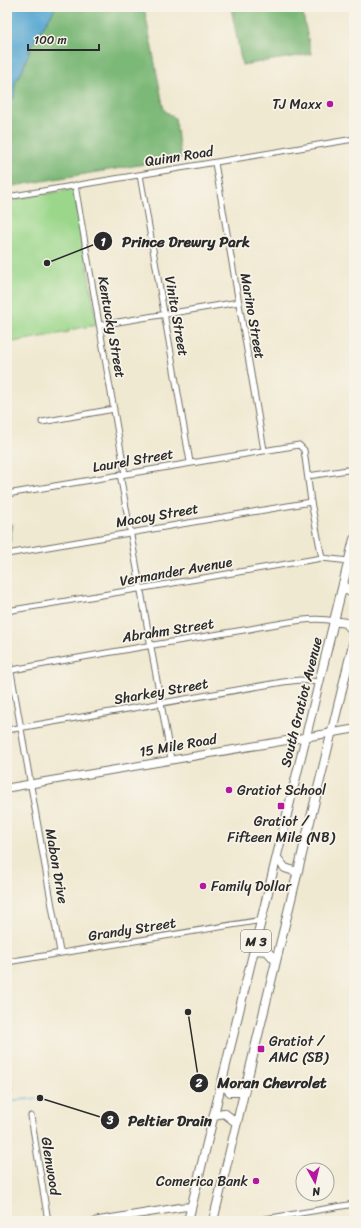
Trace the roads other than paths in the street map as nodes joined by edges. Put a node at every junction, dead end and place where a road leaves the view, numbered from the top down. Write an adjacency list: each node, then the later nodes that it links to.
1 (354, 139): 2 (street, Quinn Road)
2 (215, 163): 3 (street, Quinn Road); 6 (street, Marino Street)
3 (140, 175): 4 (street, Quinn Road); 7 (street, Vinita Street)
4 (75, 186): 5 (street, Quinn Road); 8 (street, Kentucky Street)
5 (7, 197)
6 (239, 302): 7 (street); 11 (street, Marino Street)
7 (165, 314): 8 (street); 12 (street, Vinita Street)
8 (100, 324): 9 (street, Kentucky Street)
9 (114, 409): 10 (street); 14 (street, Kentucky Street)
10 (42, 422)
11 (264, 450): 12 (street, Laurel Street); 15 (street, Laurel Street)
12 (190, 462): 14 (street, Laurel Street)
13 (354, 469): 15 (street)
14 (123, 474): 16 (street, Laurel Street); 18 (street, Kentucky Street)
15 (308, 476): 17 (street)
16 (7, 494)
17 (311, 502): 18 (street, Macoy Street); 21 (street)
18 (130, 532): 20 (street, Macoy Street); 24 (street, Kentucky Street)
19 (354, 538): 22 (main road, South Gratiot Avenue / M 3)
20 (7, 554)
21 (322, 558): 22 (street, Vermander Avenue); 24 (street, Vermander Avenue)
22 (348, 561): 23 (main road, South Gratiot Avenue / M 3)
23 (343, 583): 25 (main road); 27 (main road, South Gratiot Avenue / M 3)
24 (140, 590): 26 (street, Vermander Avenue); 30 (street, Kentucky Street)
25 (354, 594)
26 (7, 611)
27 (334, 621): 28 (main road); 30 (street, Abrahm Street); 34 (main road, South Gratiot Avenue / M 3)
28 (354, 632)
29 (354, 640): 32 (main road, M 3)
30 (150, 645): 33 (street, Abrahm Street); 35 (street, Kentucky Street)
31 (7, 648): 33 (street, Mabon Drive)
32 (352, 656): 39 (main road, M 3)
33 (9, 670): 36 (street, Mabon Drive)
34 (319, 682): 35 (street, Sharkey Street); 40 (main road, South Gratiot Avenue / M 3)
35 (160, 703): 36 (street, Sharkey Street); 41 (street, Kentucky Street)
36 (20, 728): 38 (street, Sharkey Street); 42 (street, Mabon Drive)
37 (354, 729): 39 (main road, 15 Mile Road)
38 (7, 730)
39 (331, 733): 40 (main road, 15 Mile Road); 45 (main road, M 3)
40 (305, 736): 41 (main road, 15 Mile Road); 44 (main road, South Gratiot Avenue / M 3)
41 (171, 759): 42 (main road, 15 Mile Road)
42 (30, 784): 43 (main road, 15 Mile Road); 48 (street, Mabon Drive)
43 (7, 788)
44 (277, 858): 45 (main road); 46 (main road, South Gratiot Avenue / M 3)
45 (297, 872): 49 (main road, M 3)
46 (262, 920): 47 (main road, South Gratiot Avenue / M 3); 48 (street, Grandy Street)
47 (254, 950): 49 (main road); 52 (main road, South Gratiot Avenue / M 3)
48 (60, 952): 50 (street, Grandy Street)
49 (276, 961): 54 (main road, M 3)
50 (7, 962)
51 (7, 1079): 53 (street)
52 (222, 1082): 54 (main road); 55 (main road, South Gratiot Avenue / M 3)
53 (9, 1091)
54 (244, 1092): 57 (main road, M 3)
55 (214, 1115): 57 (main road); 59 (main road, South Gratiot Avenue / M 3)
56 (30, 1116): 60 (street, Glenwood)
57 (237, 1123): 63 (main road, M 3)
58 (354, 1204): 64 (street)
59 (191, 1207): 61 (main road); 62 (main road, South Gratiot Avenue / M 3)
60 (48, 1221)
61 (96, 1221)
62 (188, 1221)
63 (213, 1221)
64 (253, 1221)

